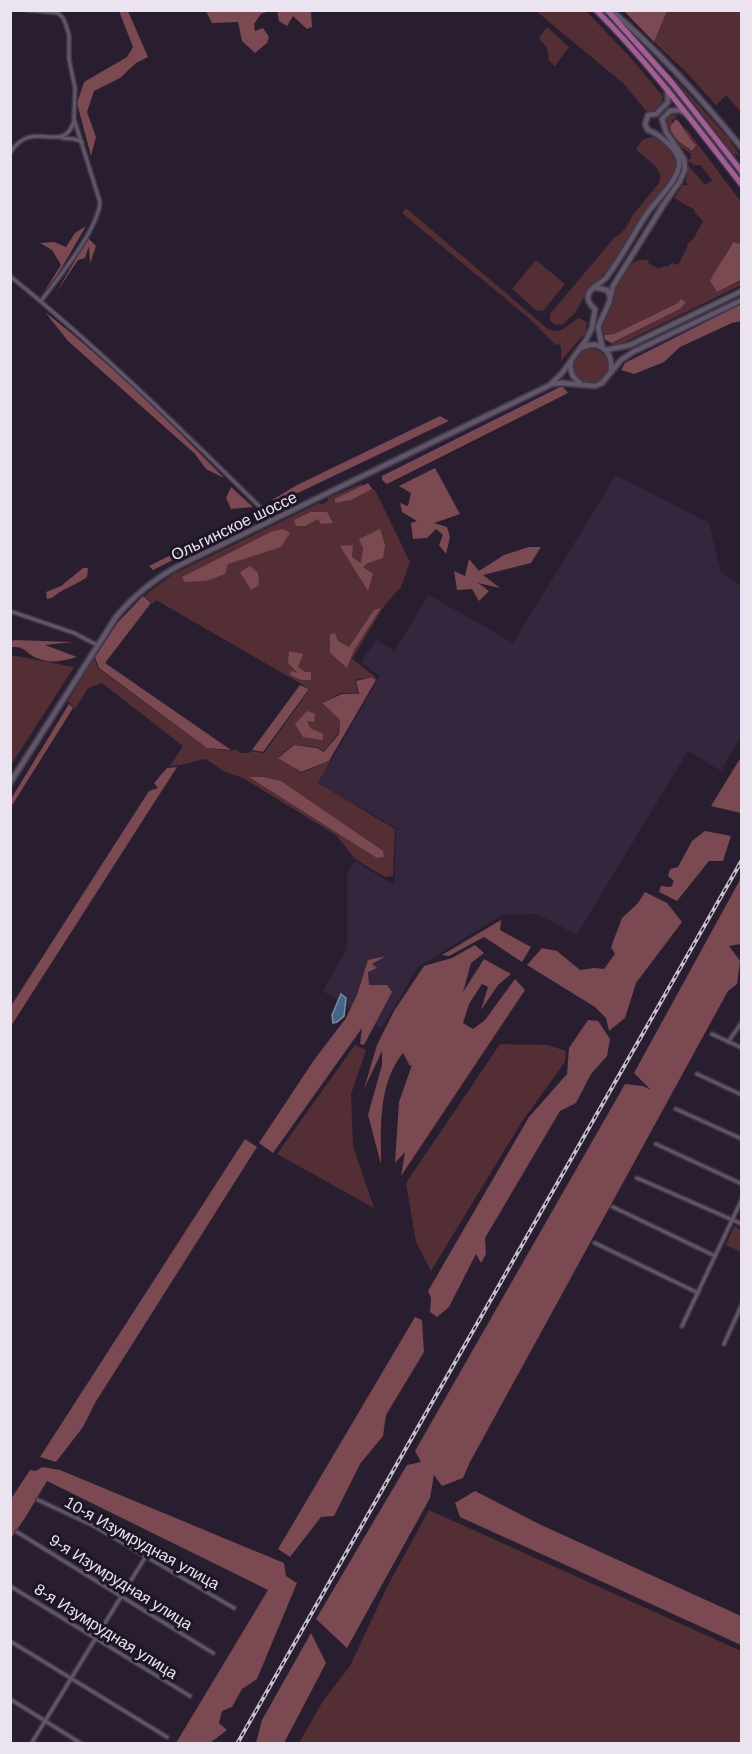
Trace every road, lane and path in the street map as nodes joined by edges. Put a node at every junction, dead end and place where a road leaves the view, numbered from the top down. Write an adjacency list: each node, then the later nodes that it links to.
1 (27, 10): 7 (street)
2 (596, 10): 4 (main road)
3 (609, 10): 12 (main road); 14 (main road)
4 (667, 89): 5 (main road); 6 (main road)
5 (686, 113): 8 (main road); 15 (main road)
6 (656, 114): 8 (main road); 9 (main road)
7 (74, 119): 10 (street); 11 (street)
8 (663, 122): 9 (main road); 19 (main road)
9 (654, 132): 17 (main road)
10 (61, 138): 11 (street); 13 (street)
11 (83, 144): 21 (street)
12 (741, 148)
13 (10, 153)
14 (741, 172)
15 (741, 185)
16 (10, 276): 21 (street)
17 (596, 288): 19 (main road); 23 (main road)
18 (741, 291): 24 (main road)
19 (610, 297): 22 (main road)
20 (741, 300): 27 (main road)
21 (41, 301): 30 (street)
22 (608, 306): 23 (main road); 24 (main road)
23 (595, 309): 25 (main road)
24 (604, 348): 25 (main road); 27 (main road)
25 (577, 351): 26 (main road)
26 (572, 357): 28 (main road); 29 (main road)
27 (611, 370): 28 (main road)
28 (582, 384): 29 (main road)
29 (550, 385): 30 (main road, Ольгинское шоссе)
30 (270, 520): 32 (main road, Ольгинское шоссе)
31 (10, 611): 32 (street)
32 (97, 645): 33 (main road, Ольгинское шоссе)
33 (10, 783)
34 (741, 1022): 36 (street)
35 (712, 1034): 36 (street)
36 (728, 1042): 37 (street)
37 (741, 1048)
38 (697, 1074): 39 (street)
39 (741, 1095)
40 (676, 1110): 41 (street)
41 (741, 1139)
42 (656, 1144): 44 (street)
43 (637, 1178): 47 (street)
44 (741, 1184)
45 (741, 1199): 47 (street)
46 (613, 1207): 50 (street)
47 (732, 1220): 48 (street); 50 (street)
48 (741, 1224)
49 (595, 1243): 51 (street)
50 (715, 1256): 51 (street)
51 (698, 1293): 53 (street)
52 (741, 1304): 54 (street)
53 (682, 1326)
54 (724, 1344)
55 (38, 1500): 57 (street, 10-я Изумрудная улица)
56 (17, 1532): 59 (street, 9-я Изумрудная улица)
57 (146, 1556): 59 (street); 60 (street, 10-я Изумрудная улица)
58 (10, 1586): 61 (street, 8-я Изумрудная улица)
59 (121, 1597): 61 (street); 63 (street, 9-я Изумрудная улица)
60 (234, 1608)
61 (96, 1638): 64 (street); 65 (street, 8-я Изумрудная улица)
62 (10, 1641): 64 (street)
63 (213, 1653)
64 (71, 1678): 67 (street); 68 (street)
65 (190, 1696)
66 (10, 1699): 67 (street)
67 (45, 1721): 69 (street); 70 (street)
68 (167, 1737)
69 (31, 1743)
70 (82, 1743)

